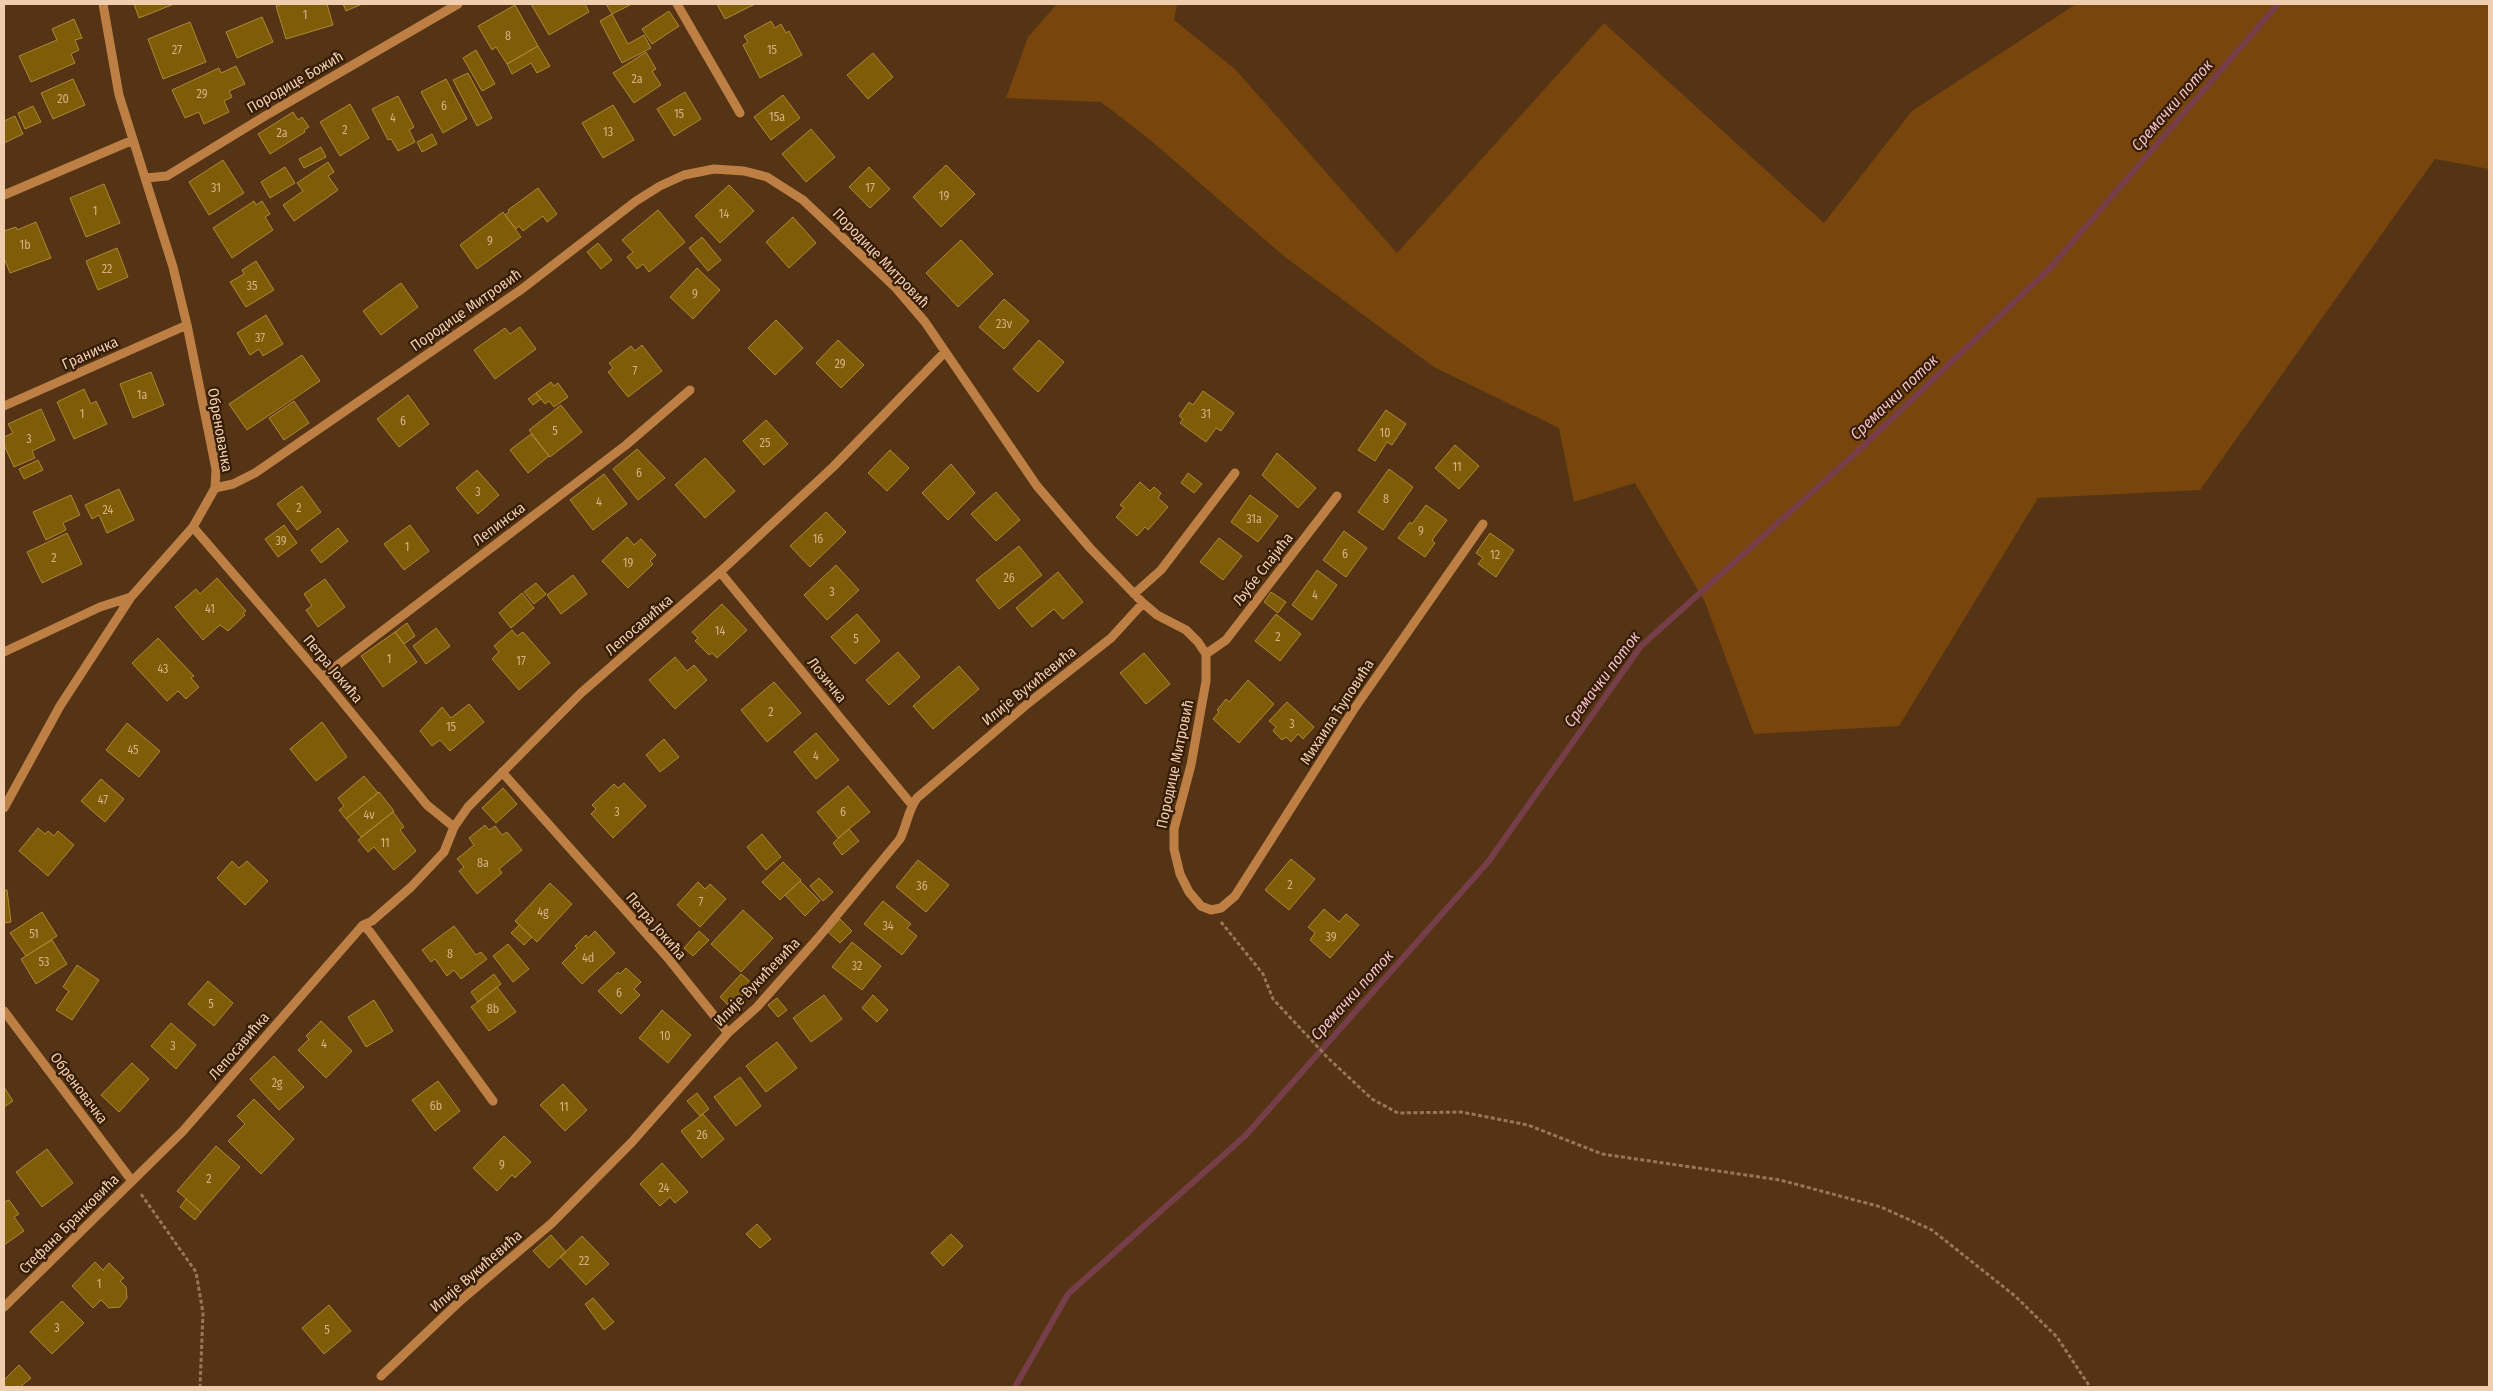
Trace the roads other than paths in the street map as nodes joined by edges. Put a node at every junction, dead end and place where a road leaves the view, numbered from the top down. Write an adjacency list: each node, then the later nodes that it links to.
1 (103, 4): 5 (street, Обреновачка)
2 (458, 4): 6 (street, Породице Божић)
3 (676, 4): 4 (street)
4 (740, 112)
5 (133, 140): 6 (street, Обреновачка); 7 (street)
6 (146, 178): 8 (street, Обреновачка)
7 (4, 195)
8 (187, 325): 11 (street, Граничка); 13 (street, Обреновачка)
9 (945, 352): 13 (street, Породице Митровић); 17 (street, Лепосавићка); 18 (street, Породице Митровић)
10 (690, 390): 23 (street, Лепинска)
11 (4, 406)
12 (1235, 473): 18 (street)
13 (215, 488): 16 (street, Обреновачка)
14 (1337, 496): 22 (street, Љубе Спајића)
15 (1483, 524): 28 (street, Михаила Ћуповића)
16 (194, 527): 19 (street, Обреновачка); 23 (street, Петра Јокића)
17 (720, 572): 24 (street, Лепосавићка); 25 (street, Лозичка)
18 (1134, 594): 20 (street, Породице Митровић)
19 (131, 597): 21 (street); 26 (street, Обреновачка)
20 (1143, 603): 22 (street, Породице Митровић); 25 (street, Илије Вукићевића)
21 (4, 652)
22 (1206, 654): 28 (street, Породице Митровић)
23 (322, 677): 27 (street, Петра Јокића)
24 (502, 772): 27 (street, Лепосавићка); 31 (street, Петра Јокића)
25 (912, 805): 31 (street, Илије Вукићевића)
26 (4, 808)
27 (454, 827): 29 (street, Лепосавићка)
28 (1212, 910)
29 (363, 925): 32 (street); 33 (street, Лепосавићка)
30 (4, 1014): 33 (street, Обреновачка)
31 (728, 1033): 35 (street, Илије Вукићевића)
32 (493, 1101)
33 (132, 1181): 34 (street, Стефана Бранковића)
34 (4, 1307)
35 (381, 1376)

